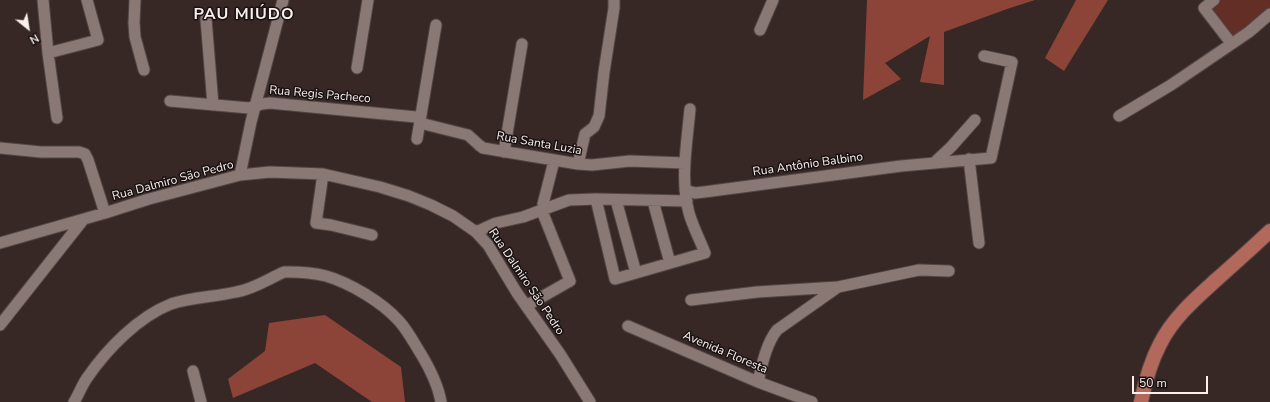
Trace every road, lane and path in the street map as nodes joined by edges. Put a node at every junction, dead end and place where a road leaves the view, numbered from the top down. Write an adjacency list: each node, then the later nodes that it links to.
1 (43, 0): 15 (street)
2 (87, 0): 15 (street)
3 (135, 0): 18 (street)
4 (283, 0): 21 (street)
5 (368, 0): 17 (street)
6 (614, 0): 34 (street)
7 (773, 0): 12 (street)
8 (1214, 0): 14 (street)
9 (1270, 14): 14 (street)
10 (206, 19): 20 (street)
11 (436, 25): 26 (street)
12 (760, 30)
13 (522, 44): 29 (street)
14 (1227, 46): 23 (street)
15 (48, 53): 24 (street)
16 (984, 56): 30 (street, Rua Antônio Balbino)
17 (357, 68)
18 (144, 70)
19 (170, 101): 20 (street, Rua Regis Pacheco)
20 (214, 105): 21 (street, Rua Regis Pacheco)
21 (256, 106): 26 (street, Rua Regis Pacheco); 36 (street)
22 (690, 109): 33 (street)
23 (1119, 116)
24 (57, 118)
25 (975, 120): 32 (street)
26 (420, 121): 27 (street); 29 (street, Rua Santa Luzia)
27 (416, 139)
28 (0, 148): 42 (street)
29 (504, 152): 31 (street, Rua Santa Luzia)
30 (968, 159): 32 (street, Rua Antônio Balbino); 48 (street)
31 (554, 161): 34 (street, Rua Santa Luzia); 41 (street)
32 (935, 162): 37 (street, Rua Antônio Balbino)
33 (685, 163): 34 (street, Rua Santa Luzia); 37 (street)
34 (578, 164)
35 (323, 174): 36 (street, Rua Dalmiro São Pedro); 45 (street, Rua Dalmiro São Pedro); 46 (street)
36 (240, 175): 42 (street, Rua Dalmiro São Pedro)
37 (686, 196): 40 (street, Rua Antônio Balbino); 49 (street)
38 (596, 199): 39 (street, Rua Antônio Balbino); 41 (street, Rua Antônio Balbino); 51 (street)
39 (616, 200): 40 (street, Rua Antônio Balbino); 51 (street)
40 (653, 201): 49 (street)
41 (543, 209): 45 (street, Rua Antônio Balbino); 54 (street)
42 (105, 213): 43 (street, Rua Dalmiro São Pedro)
43 (84, 220): 47 (street, Rua Dalmiro São Pedro); 55 (street)
44 (1270, 231): 66 (main road)
45 (476, 232): 54 (street, Rua Dalmiro São Pedro)
46 (372, 235)
47 (0, 243)
48 (980, 243)
49 (670, 263): 51 (street)
50 (949, 271): 52 (street)
51 (636, 273)
52 (838, 287): 53 (street); 58 (street)
53 (691, 300)
54 (526, 306): 59 (street, Rua Dalmiro São Pedro)
55 (0, 325)
56 (628, 326): 58 (street, Avenida Floresta)
57 (193, 371): 61 (street)
58 (758, 382): 65 (street, Avenida Floresta)
59 (580, 387): 63 (street); 64 (street, Rua Dalmiro São Pedro)
60 (74, 402): 62 (street)
61 (201, 402)
62 (441, 402)
63 (578, 402)
64 (590, 402)
65 (812, 402)
66 (1141, 402)

